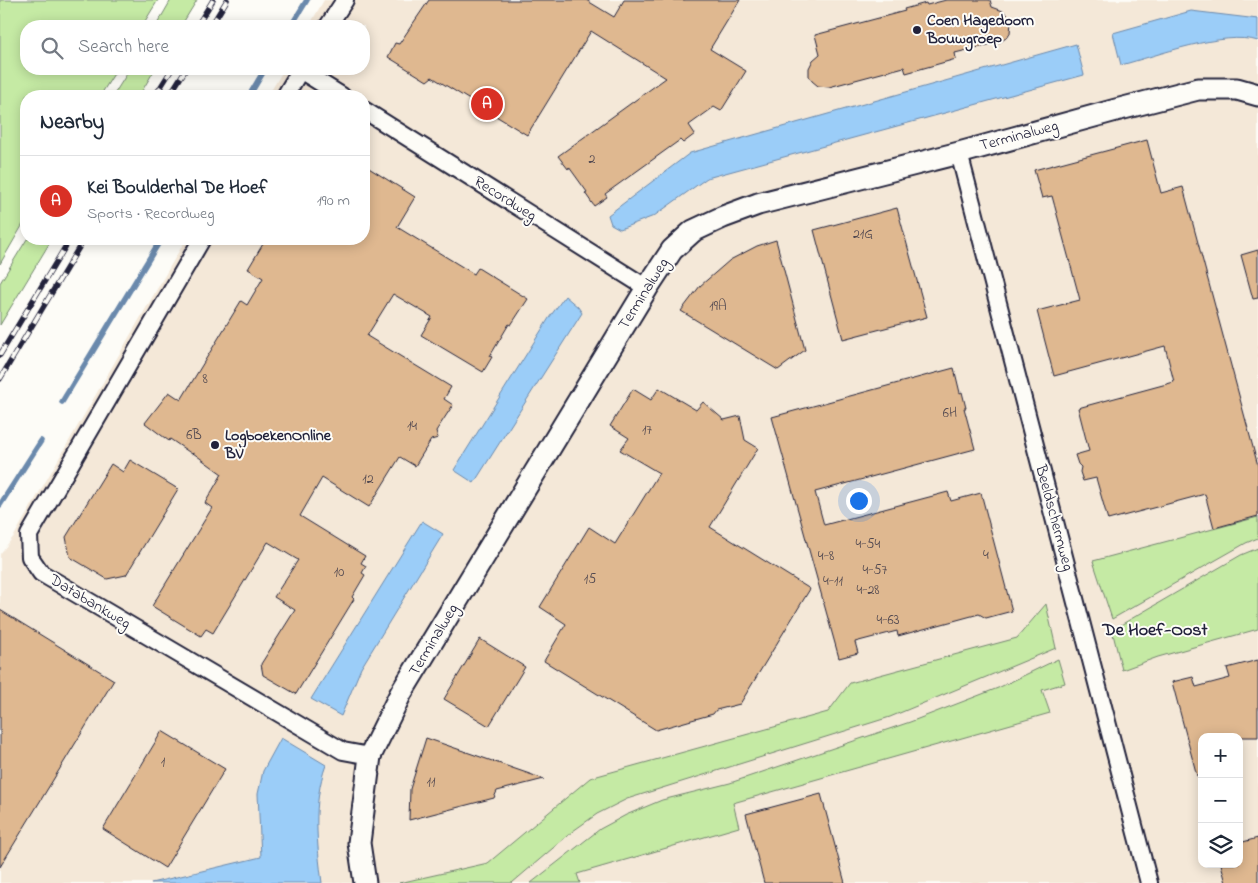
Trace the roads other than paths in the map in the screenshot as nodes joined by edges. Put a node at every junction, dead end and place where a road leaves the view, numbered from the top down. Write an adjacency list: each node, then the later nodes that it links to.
1 (345, 0): 2 (street)
2 (332, 20)
3 (297, 75): 5 (street)
4 (310, 75): 6 (street)
5 (289, 90)
6 (333, 90)
7 (1258, 95): 9 (street, Terminalweg)
8 (370, 114): 11 (street, Recordweg)
9 (959, 153): 11 (street, Terminalweg); 14 (street, Beeldschermweg)
10 (198, 245): 12 (street, Databankweg)
11 (647, 288): 12 (street, Terminalweg)
12 (370, 756): 13 (street, Terminalweg)
13 (365, 883)
14 (1149, 883)

